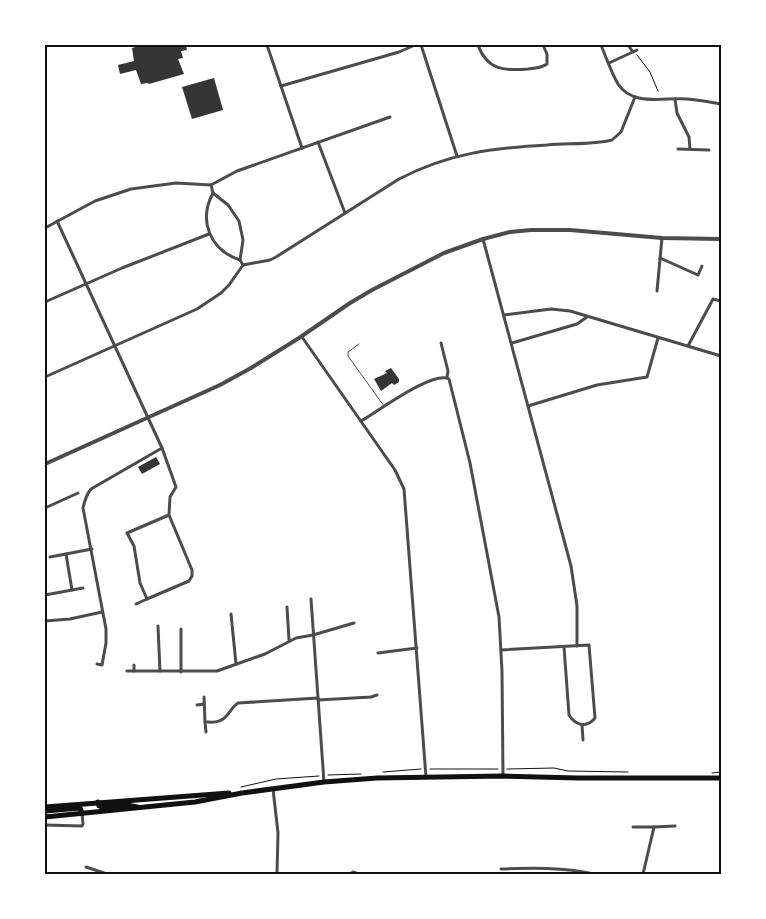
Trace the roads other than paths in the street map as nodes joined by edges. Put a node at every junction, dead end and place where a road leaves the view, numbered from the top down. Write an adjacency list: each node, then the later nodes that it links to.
1 (267, 45): 11 (street)
2 (415, 45): 11 (street)
3 (421, 45): 21 (street)
4 (478, 45): 5 (street)
5 (543, 45)
6 (600, 45): 10 (street)
7 (628, 45): 9 (street)
8 (637, 50): 9 (street)
9 (633, 52): 10 (street)
10 (609, 63): 12 (street)
11 (281, 86): 17 (street)
12 (635, 97): 13 (street); 21 (street)
13 (675, 99): 14 (street); 19 (street)
14 (721, 104)
15 (390, 117): 16 (street)
16 (318, 142): 17 (street); 24 (street)
17 (302, 148): 22 (street)
18 (678, 149): 19 (street)
19 (690, 149): 20 (street)
20 (709, 150)
21 (457, 156): 24 (street)
22 (211, 185): 23 (street); 25 (street)
23 (213, 193): 27 (street); 32 (street)
24 (345, 213): 33 (street)
25 (57, 221): 26 (street); 35 (street)
26 (45, 228)
27 (210, 234): 32 (street); 35 (street)
28 (483, 238): 29 (street); 39 (street); 41 (street)
29 (662, 238): 30 (street); 31 (street)
30 (721, 239)
31 (660, 258): 34 (street); 36 (street)
32 (240, 260): 33 (street)
33 (243, 264): 46 (street)
34 (702, 266)
35 (86, 284): 38 (street); 46 (street)
36 (657, 291)
37 (721, 301): 47 (street)
38 (45, 302)
39 (504, 315): 40 (street); 43 (street)
40 (588, 316): 42 (street); 43 (street)
41 (302, 336): 53 (street); 54 (street)
42 (658, 338): 47 (street); 51 (street)
43 (512, 343): 51 (street)
44 (359, 344): 52 (lane)
45 (441, 344): 50 (street)
46 (114, 346): 49 (street); 53 (street)
47 (688, 346): 48 (street)
48 (721, 356)
49 (45, 377)
50 (448, 379): 52 (street); 81 (street)
51 (528, 406): 78 (street)
52 (385, 407): 54 (street)
53 (148, 418): 55 (street); 56 (street)
54 (361, 421): 80 (street)
55 (162, 448): 59 (street); 60 (street)
56 (45, 464)
57 (78, 493): 58 (street)
58 (45, 508)
59 (169, 515): 66 (street); 66 (street)
60 (92, 549): 61 (street); 70 (street)
61 (66, 554): 62 (street); 64 (street)
62 (50, 557)
63 (83, 588): 64 (street)
64 (72, 590): 65 (street)
65 (45, 595)
66 (147, 599): 68 (street)
67 (311, 599): 76 (street)
68 (136, 604)
69 (288, 607): 77 (street)
70 (102, 612): 72 (street); 83 (street)
71 (232, 614): 84 (street)
72 (45, 621)
73 (354, 623): 76 (street)
74 (158, 626): 88 (street)
75 (180, 629): 89 (street)
76 (313, 635): 77 (street); 92 (street)
77 (289, 640): 84 (street)
78 (577, 646): 79 (street); 96 (street)
79 (564, 647): 81 (street); 96 (street)
80 (417, 648): 82 (street); 100 (street)
81 (501, 650): 99 (street)
82 (378, 653)
83 (97, 664)
84 (236, 664): 89 (street)
85 (134, 665): 87 (street)
86 (127, 671): 87 (street)
87 (134, 671): 88 (street)
88 (160, 671): 89 (street)
89 (181, 672)
90 (376, 695): 92 (street)
91 (204, 697): 94 (street)
92 (318, 699): 95 (street); 102 (street)
93 (197, 704): 94 (street)
94 (204, 704): 95 (street)
95 (205, 722): 97 (street)
96 (582, 726): 98 (street)
97 (206, 732)
98 (583, 740)
99 (503, 776): 100 (main road); 101 (main road)
100 (426, 778): 102 (main road)
101 (721, 778)
102 (324, 782): 103 (main road)
103 (273, 789): 104 (main road); 118 (street)
104 (242, 793): 105 (main road); 107 (main road)
105 (98, 802): 106 (main road); 107 (main road)
106 (45, 807)
107 (140, 808): 109 (main road)
108 (45, 811): 109 (main road)
109 (82, 813): 110 (main road); 111 (street)
110 (45, 817)
111 (45, 825)
112 (675, 826): 114 (street)
113 (633, 827): 114 (street)
114 (654, 828): 122 (street)
115 (86, 867): 117 (street)
116 (501, 870): 121 (street)
117 (107, 874)
118 (277, 874)
119 (350, 874): 120 (street)
120 (358, 874)
121 (594, 874)
122 (643, 874)

